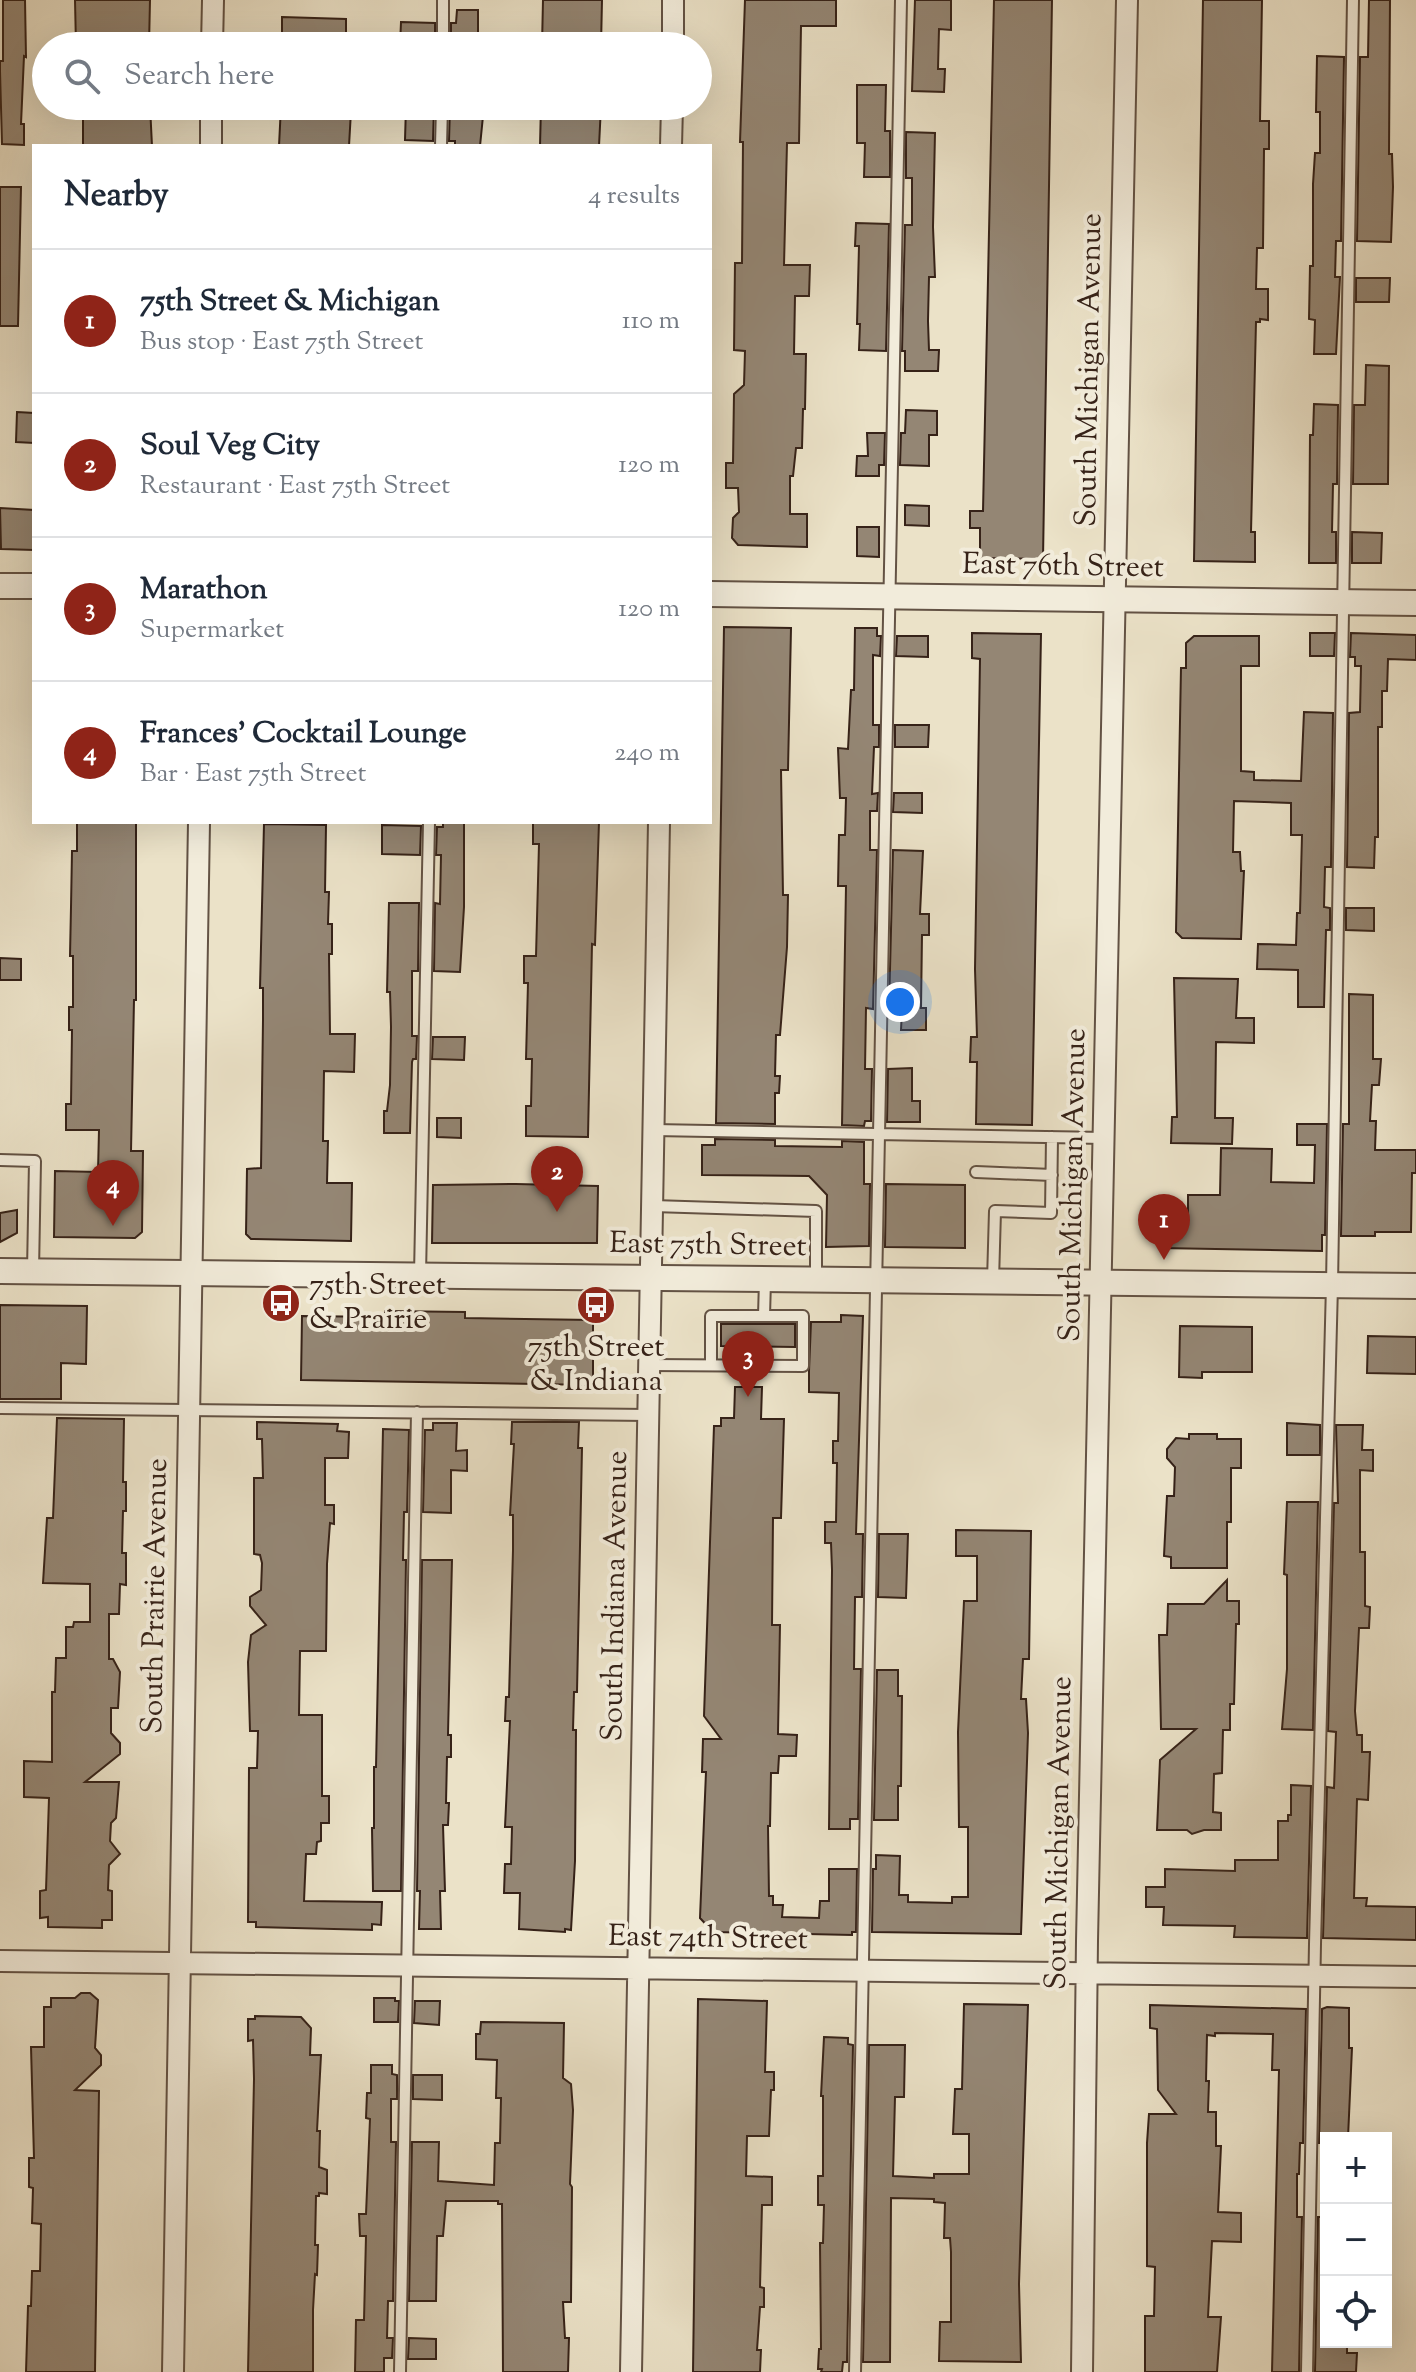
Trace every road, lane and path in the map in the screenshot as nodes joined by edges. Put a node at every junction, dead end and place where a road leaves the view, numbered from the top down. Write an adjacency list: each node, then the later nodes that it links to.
1 (213, 0): 7 (street)
2 (443, 0): 8 (lane)
3 (673, 0): 9 (street)
4 (901, 0): 19 (lane)
5 (1127, 0): 20 (street, South Michigan Avenue)
6 (1353, 0): 21 (lane)
7 (212, 32)
8 (443, 32)
9 (673, 32)
10 (211, 120): 13 (street)
11 (442, 120): 14 (lane)
12 (672, 120): 15 (street)
13 (211, 144)
14 (441, 144)
15 (671, 144)
16 (0, 586): 17 (street)
17 (32, 586)
18 (712, 594): 19 (street, East 76th Street)
19 (889, 597): 20 (street, East 76th Street); 27 (lane)
20 (1115, 599): 21 (street, East 76th Street); 29 (street, South Michigan Avenue)
21 (1342, 602): 22 (street, East 76th Street); 44 (lane)
22 (1416, 603)
23 (199, 824): 36 (street, South Prairie Avenue)
24 (429, 824): 37 (lane)
25 (659, 824): 26 (street, South Indiana Avenue)
26 (654, 1130): 27 (lane); 33 (street, South Indiana Avenue)
27 (878, 1134): 28 (lane); 41 (lane)
28 (1052, 1137): 29 (lane); 32 (lane)
29 (1105, 1138): 43 (street, South Michigan Avenue)
30 (0, 1160): 35 (lane)
31 (976, 1172): 32 (lane)
32 (1052, 1175): 42 (lane)
33 (653, 1206): 38 (street, South Indiana Avenue); 40 (lane)
34 (0, 1271): 35 (street, East 75th Street)
35 (33, 1271): 36 (street, East 75th Street)
36 (191, 1272): 37 (street, East 75th Street); 50 (street, South Prairie Avenue)
37 (420, 1275): 38 (street, East 75th Street)
38 (652, 1278): 39 (street, East 75th Street); 47 (street, South Indiana Avenue)
39 (765, 1279): 40 (street, East 75th Street); 46 (lane)
40 (816, 1280): 41 (street, East 75th Street)
41 (875, 1280): 42 (street, East 75th Street); 57 (lane)
42 (993, 1281): 43 (street, East 75th Street)
43 (1103, 1282): 44 (street, East 75th Street); 58 (street, South Michigan Avenue)
44 (1332, 1285): 45 (street, East 75th Street); 59 (lane)
45 (1416, 1286)
46 (764, 1316): 48 (lane); 48 (lane)
47 (650, 1365): 48 (lane); 52 (street, South Indiana Avenue)
48 (711, 1365)
49 (0, 1408): 50 (lane)
50 (189, 1410): 51 (lane); 54 (street, South Prairie Avenue)
51 (417, 1412): 52 (lane); 55 (lane)
52 (649, 1415): 56 (street, South Indiana Avenue)
53 (0, 1961): 54 (street, East 74th Street)
54 (179, 1963): 55 (street, East 74th Street); 61 (street, South Prairie Avenue)
55 (405, 1965): 56 (street, East 74th Street); 62 (lane)
56 (639, 1968): 57 (street, East 74th Street); 63 (street, South Indiana Avenue)
57 (864, 1970): 58 (street, East 74th Street); 64 (lane)
58 (1087, 1973): 59 (street, East 74th Street); 65 (street, South Michigan Avenue)
59 (1314, 1975): 60 (street, East 74th Street); 66 (lane)
60 (1416, 1977)
61 (173, 2372)
62 (400, 2372)
63 (631, 2372)
64 (855, 2372)
65 (1082, 2372)
66 (1307, 2372)

